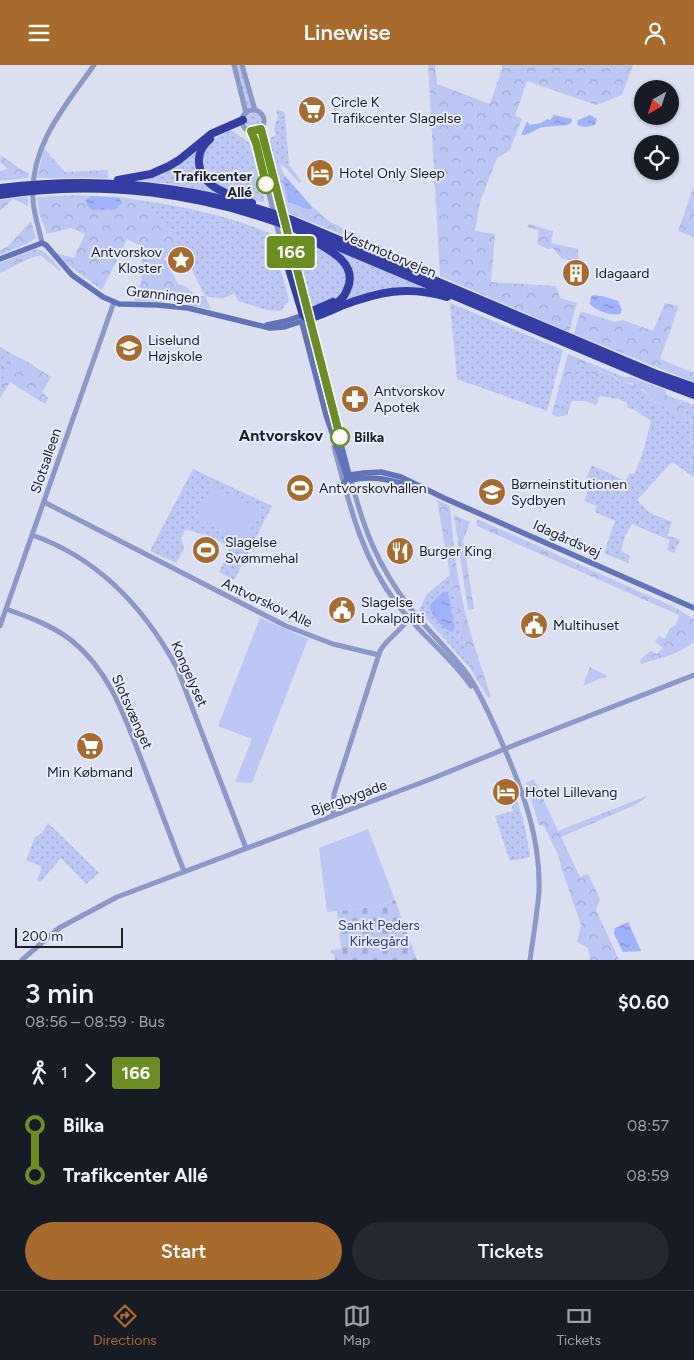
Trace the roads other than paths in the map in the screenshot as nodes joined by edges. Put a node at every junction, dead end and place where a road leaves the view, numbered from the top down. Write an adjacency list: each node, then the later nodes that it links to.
1 (94, 65): 12 (street)
2 (234, 65): 5 (street)
3 (242, 65): 4 (street)
4 (255, 110): 5 (street); 6 (street)
5 (246, 123): 6 (street); 7 (highway); 10 (highway); 13 (street)
6 (261, 129): 17 (street)
7 (65, 182): 8 (highway, Vestmotorvejen); 10 (highway, Vestmotorvejen)
8 (0, 188)
9 (0, 195): 10 (highway, Vestmotorvejen)
10 (266, 214): 11 (highway, Vestmotorvejen); 11 (highway)
11 (292, 225): 16 (highway, Vestmotorvejen); 17 (highway); 18 (highway, Vestmotorvejen)
12 (42, 243): 14 (main road); 15 (main road, Grønningen)
13 (285, 256): 17 (highway)
14 (0, 259)
15 (114, 302): 17 (main road, Grønningen); 21 (street, Slotsalleen)
16 (489, 310): 17 (highway); 19 (highway, Vestmotorvejen)
17 (305, 317): 20 (main road); 20 (main road)
18 (694, 387)
19 (694, 395)
20 (348, 479): 23 (main road, Idagårdsvej); 25 (street); 26 (street)
21 (44, 502): 22 (street, Slotsalleen); 28 (street, Antvorskov Alle)
22 (32, 535): 24 (street, Slotsalleen); 32 (street, Kongelyset)
23 (694, 608)
24 (6, 609): 27 (street, Slotsalleen); 33 (street, Slotsvænget)
25 (413, 611): 26 (street); 30 (street)
26 (409, 619): 28 (street); 30 (street)
27 (0, 626)
28 (379, 655): 31 (street)
29 (694, 675): 31 (street, Bjergbygade)
30 (484, 704): 35 (street)
31 (333, 815): 32 (street, Bjergbygade)
32 (246, 848): 33 (street, Bjergbygade)
33 (184, 871): 34 (street, Bjergbygade)
34 (22, 960)
35 (530, 960)

